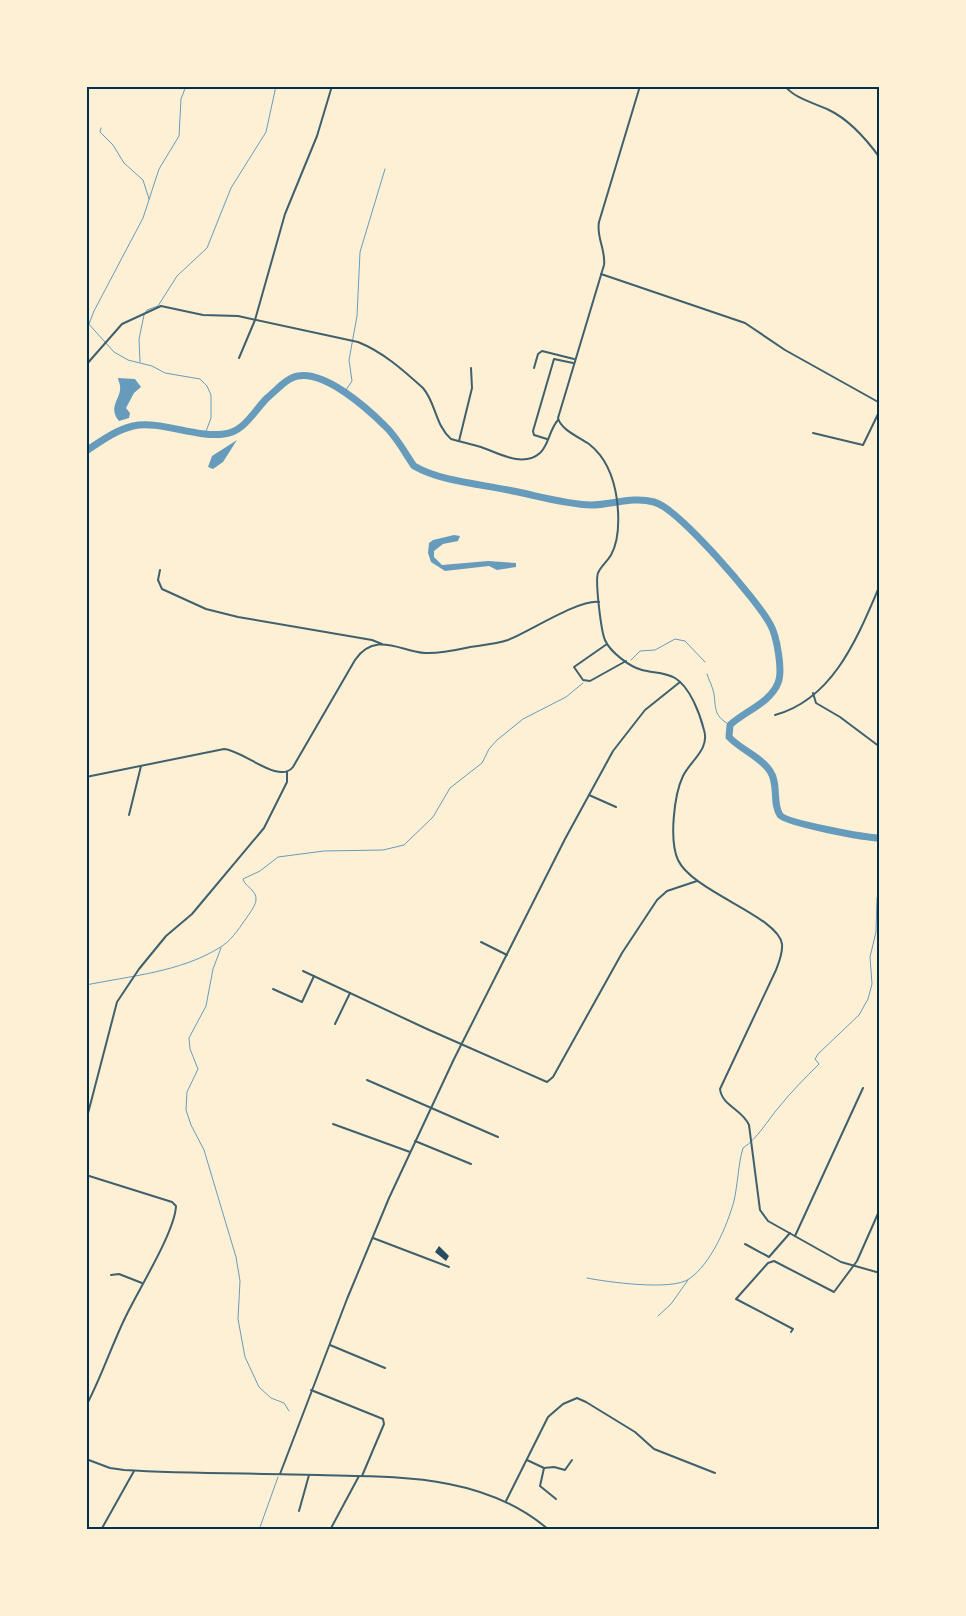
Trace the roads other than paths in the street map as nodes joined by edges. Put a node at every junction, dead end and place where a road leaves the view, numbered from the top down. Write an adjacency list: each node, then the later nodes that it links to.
1 (332, 86): 6 (street)
2 (640, 86): 5 (street)
3 (785, 86): 4 (street)
4 (880, 158)
5 (601, 274): 8 (street); 13 (street)
6 (255, 320): 7 (street); 10 (street); 18 (street)
7 (238, 358)
8 (574, 359): 9 (street); 12 (street)
9 (573, 363): 15 (street); 17 (street)
10 (86, 364)
11 (472, 368): 18 (street)
12 (534, 368)
13 (880, 403)
14 (880, 410): 16 (street)
15 (558, 420): 17 (street); 21 (street)
16 (813, 433)
17 (548, 440): 18 (street)
18 (458, 442)
19 (160, 570): 22 (street)
20 (880, 585): 26 (street)
21 (599, 602): 22 (street); 23 (street)
22 (382, 644): 30 (street)
23 (607, 644): 24 (street); 24 (street)
24 (626, 661): 25 (street)
25 (680, 682): 32 (street); 35 (street)
26 (813, 693): 27 (street); 28 (street)
27 (775, 715)
28 (880, 747)
29 (141, 766): 30 (street); 31 (street); 34 (street)
30 (287, 772): 47 (street)
31 (86, 777)
32 (589, 795): 33 (street); 37 (street)
33 (616, 807)
34 (129, 815)
35 (697, 881): 43 (street); 55 (street)
36 (481, 942): 37 (street)
37 (507, 955): 43 (street)
38 (303, 971): 39 (street)
39 (314, 976): 40 (street); 41 (street)
40 (273, 989)
41 (350, 993): 42 (street); 43 (street)
42 (335, 1024)
43 (461, 1045): 46 (street)
44 (367, 1080): 46 (street)
45 (863, 1088): 56 (street)
46 (431, 1108): 49 (street); 50 (street)
47 (86, 1121)
48 (333, 1124): 51 (street)
49 (498, 1137)
50 (415, 1141): 51 (street); 52 (street)
51 (410, 1152): 57 (street)
52 (471, 1164)
53 (86, 1175): 63 (street)
54 (880, 1209): 59 (street)
55 (790, 1233): 56 (street); 58 (street)
56 (795, 1236): 59 (street)
57 (373, 1238): 60 (street); 65 (street)
58 (745, 1244)
59 (855, 1266): 61 (street); 64 (street)
60 (448, 1267)
61 (880, 1273)
62 (111, 1275): 63 (street)
63 (142, 1283): 68 (street)
64 (791, 1332)
65 (329, 1344): 66 (street); 67 (street)
66 (385, 1368)
67 (311, 1390): 75 (street); 77 (street)
68 (86, 1406)
69 (86, 1459): 73 (street)
70 (527, 1460): 72 (street); 74 (street); 79 (street)
71 (572, 1460): 72 (street)
72 (544, 1468): 78 (street)
73 (134, 1471): 75 (street); 81 (street)
74 (715, 1473)
75 (280, 1474): 76 (street)
76 (309, 1474): 77 (street); 80 (street)
77 (360, 1476): 79 (street); 82 (street)
78 (556, 1499)
79 (506, 1501): 83 (street)
80 (299, 1511)
81 (101, 1530)
82 (330, 1530)
83 (549, 1530)

